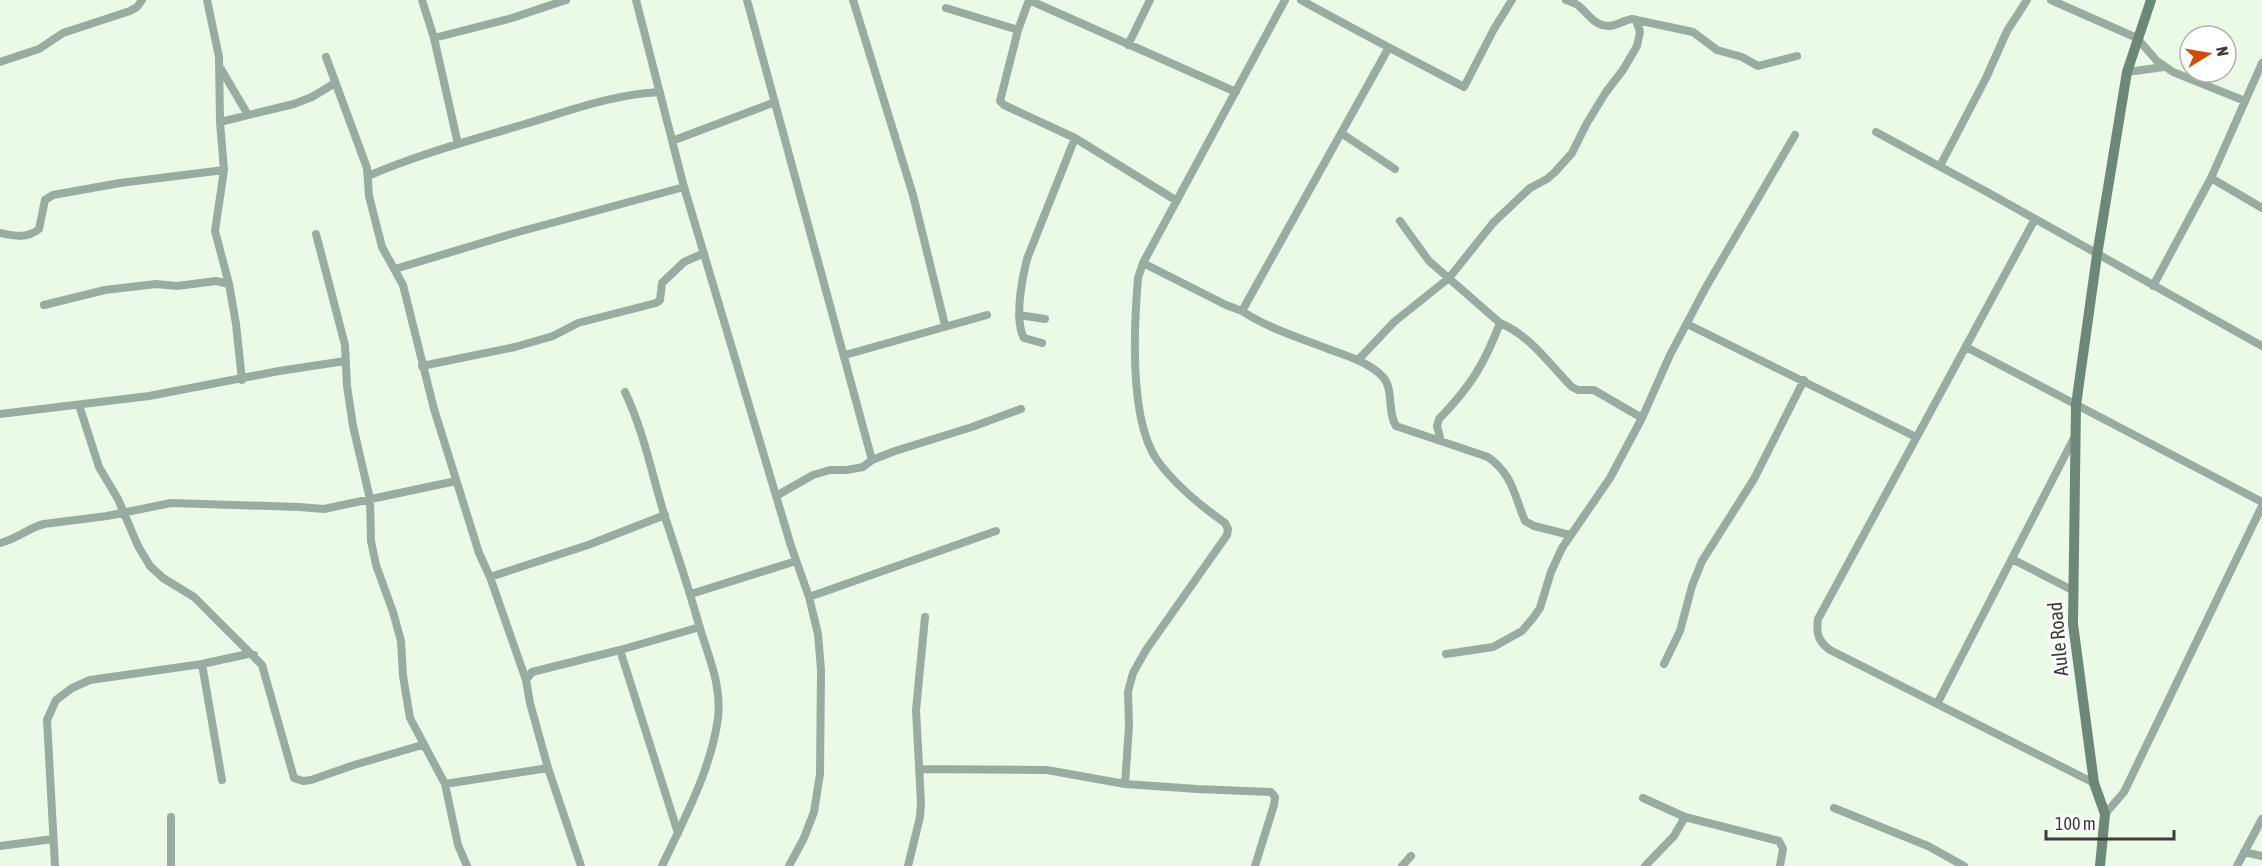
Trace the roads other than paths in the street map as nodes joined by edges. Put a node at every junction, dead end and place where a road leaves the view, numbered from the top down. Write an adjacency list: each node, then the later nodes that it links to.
1 (142, 0): 28 (street)
2 (207, 0): 31 (street)
3 (422, 0): 22 (street)
4 (566, 0): 18 (street)
5 (636, 0): 34 (street)
6 (747, 0): 37 (street)
7 (853, 0): 72 (street)
8 (1029, 0): 21 (street); 24 (street)
9 (1150, 0): 24 (street)
10 (1285, 0): 35 (street)
11 (1301, 0): 25 (street)
12 (1512, 0): 25 (street)
13 (1566, 0): 17 (street)
14 (2027, 0): 46 (street)
15 (2051, 0): 23 (street)
16 (2151, 0): 23 (street, Aule Road)
17 (1580, 3): 20 (street)
18 (539, 4): 22 (street)
19 (946, 8): 21 (street)
20 (1636, 20): 26 (street); 62 (street)
21 (1018, 30): 43 (street)
22 (434, 38): 45 (street)
23 (2138, 38): 30 (street); 32 (street, Aule Road)
24 (1128, 45): 35 (street)
25 (1388, 49): 41 (street)
26 (1797, 56)
27 (326, 57): 33 (street)
28 (0, 62)
29 (2262, 63): 36 (street)
30 (2164, 67): 32 (street); 36 (street)
31 (220, 68): 38 (street); 39 (street)
32 (2127, 72): 59 (street, Aule Road)
33 (335, 83): 38 (street); 49 (street)
34 (660, 92): 44 (street); 45 (street)
35 (1236, 92): 52 (street)
36 (2245, 101): 50 (street)
37 (775, 102): 44 (street); 76 (street)
38 (248, 115): 39 (street)
39 (220, 122): 48 (street)
40 (1876, 132): 46 (street)
41 (1341, 133): 47 (street); 66 (street)
42 (1795, 135): 71 (street)
43 (1075, 138): 52 (street); 68 (street)
44 (672, 141): 51 (street)
45 (458, 144): 49 (street)
46 (1940, 166): 54 (street)
47 (1395, 169)
48 (224, 171): 56 (street); 63 (street)
49 (368, 176): 61 (street)
50 (2211, 178): 53 (street); 64 (street)
51 (684, 187): 58 (street); 61 (street)
52 (1178, 201): 60 (street)
53 (2262, 208)
54 (2035, 219): 59 (street); 75 (street)
55 (1400, 221): 62 (street)
56 (0, 233)
57 (316, 234): 78 (street)
58 (704, 253): 79 (street); 93 (street)
59 (2097, 255): 64 (street); 84 (street, Aule Road)
60 (1143, 263): 66 (street); 122 (street)
61 (395, 269): 79 (street)
62 (1449, 278): 70 (street); 77 (street)
63 (229, 284): 65 (street); 80 (street)
64 (2153, 286): 74 (street)
65 (44, 304)
66 (1242, 311): 77 (street)
67 (987, 315): 72 (street)
68 (1019, 315): 69 (street); 73 (street)
69 (1045, 319)
70 (1500, 323): 87 (street); 90 (street)
71 (1687, 324): 81 (street); 87 (street)
72 (945, 325): 76 (street)
73 (1042, 344)
74 (2262, 346)
75 (1966, 347): 84 (street); 89 (street)
76 (845, 355): 91 (street)
77 (1358, 360): 90 (street)
78 (345, 361): 80 (street); 94 (street)
79 (422, 366): 92 (street)
80 (242, 380): 83 (street)
81 (1804, 380): 89 (street); 113 (street)
82 (626, 392): 97 (street)
83 (79, 405): 86 (street); 96 (street)
84 (2076, 405): 88 (street, Aule Road); 95 (street)
85 (1021, 409): 91 (street)
86 (0, 414)
87 (1642, 418): 99 (street)
88 (2075, 435): 101 (street); 104 (street, Aule Road)
89 (1916, 437): 115 (street)
90 (1441, 441): 99 (street)
91 (872, 460): 93 (street)
92 (456, 481): 94 (street); 103 (street)
93 (776, 496): 102 (street)
94 (370, 499): 96 (street); 116 (street)
95 (2262, 504): 125 (street)
96 (124, 511): 100 (street); 111 (street)
97 (665, 515): 103 (street); 105 (street)
98 (996, 531): 106 (street)
99 (1570, 535): 110 (street)
100 (0, 543)
101 (2012, 559): 104 (street); 115 (street)
102 (796, 561): 105 (street); 106 (street)
103 (490, 577): 114 (street)
104 (2072, 590): 120 (street, Aule Road)
105 (691, 594): 108 (street)
106 (809, 597): 140 (street)
107 (925, 617): 118 (street)
108 (700, 627): 109 (street); 129 (street)
109 (620, 650): 114 (street); 129 (street)
110 (1446, 654)
111 (254, 655): 112 (street); 116 (street)
112 (202, 664): 119 (street); 130 (street)
113 (1664, 664)
114 (526, 680): 117 (street)
115 (1937, 704): 120 (street)
116 (422, 745): 121 (street)
117 (548, 768): 121 (street); 138 (street)
118 (920, 769): 122 (street); 141 (street)
119 (222, 780)
120 (2094, 783): 125 (street, Aule Road)
121 (445, 784): 137 (street)
122 (1125, 784): 142 (street)
123 (1643, 798): 127 (street)
124 (1834, 808): 146 (street)
125 (2105, 814): 147 (street, Aule Road)
126 (171, 817): 136 (street)
127 (1685, 817): 144 (street); 145 (street)
128 (2262, 819): 132 (street)
129 (678, 833): 139 (street)
130 (53, 839): 131 (street); 135 (street)
131 (0, 846)
132 (2244, 852): 134 (street); 148 (street)
133 (1411, 856): 143 (street)
134 (2262, 856)
135 (55, 866)
136 (171, 866)
137 (467, 866)
138 (581, 866)
139 (662, 866)
140 (789, 866)
141 (908, 866)
142 (1255, 866)
143 (1402, 866)
144 (1645, 866)
145 (1780, 866)
146 (1964, 866)
147 (2100, 866)
148 (2237, 866)

